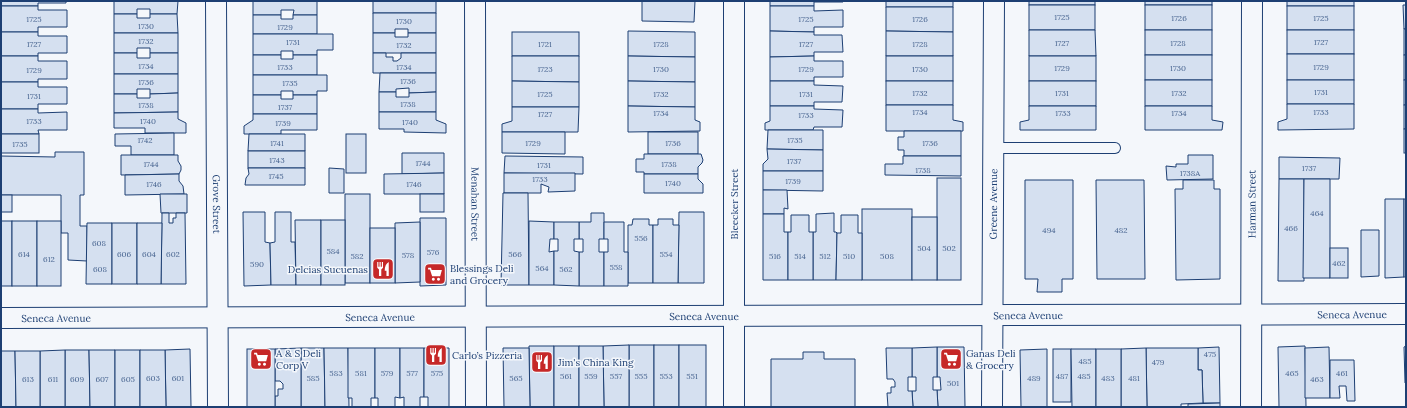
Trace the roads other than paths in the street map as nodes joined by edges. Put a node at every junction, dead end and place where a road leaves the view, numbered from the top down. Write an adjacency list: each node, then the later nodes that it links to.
1 (216, 1): 12 (street, Grove Street)
2 (475, 1): 13 (street, Menahan Street)
3 (734, 1): 11 (street, Bleecker Street)
4 (994, 1): 6 (street, Greene Avenue)
5 (1252, 1): 10 (street, Harman Street)
6 (993, 148): 7 (lane); 9 (street, Greene Avenue)
7 (1115, 148)
8 (1406, 314): 10 (street, Seneca Avenue)
9 (992, 315): 10 (street, Seneca Avenue); 11 (street, Seneca Avenue); 18 (street, Greene Avenue)
10 (1250, 315): 19 (street, Harman Street)
11 (734, 316): 13 (street, Seneca Avenue); 17 (street, Bleecker Street)
12 (217, 317): 13 (street, Seneca Avenue); 14 (street, Seneca Avenue); 15 (street, Grove Street)
13 (475, 317): 16 (street, Menahan Street)
14 (1, 318)
15 (218, 407)
16 (476, 407)
17 (734, 407)
18 (992, 407)
19 (1251, 407)

